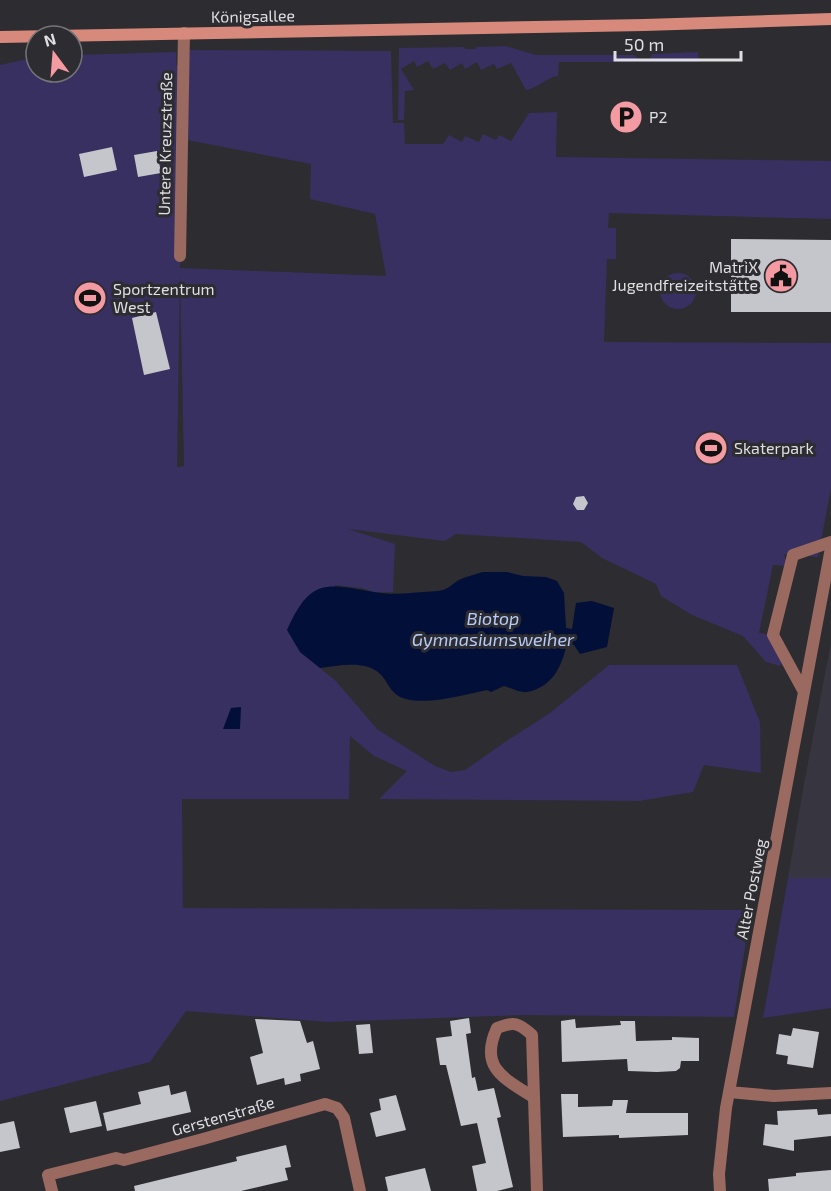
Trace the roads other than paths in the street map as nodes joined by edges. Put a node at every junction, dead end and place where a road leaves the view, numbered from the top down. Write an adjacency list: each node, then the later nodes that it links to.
1 (831, 19): 2 (street, Königsallee)
2 (184, 33): 3 (street, Königsallee); 4 (street, Untere Kreuzstraße)
3 (0, 37)
4 (180, 256)
5 (831, 542): 7 (street)
6 (831, 548): 7 (street, Alter Postweg)
7 (804, 692): 8 (street, Alter Postweg)
8 (729, 1092): 9 (street); 14 (street, Alter Postweg)
9 (831, 1093)
10 (533, 1097): 10 (street); 13 (street)
11 (52, 1191): 12 (street, Gerstenstraße)
12 (360, 1191)
13 (537, 1191)
14 (720, 1191)

